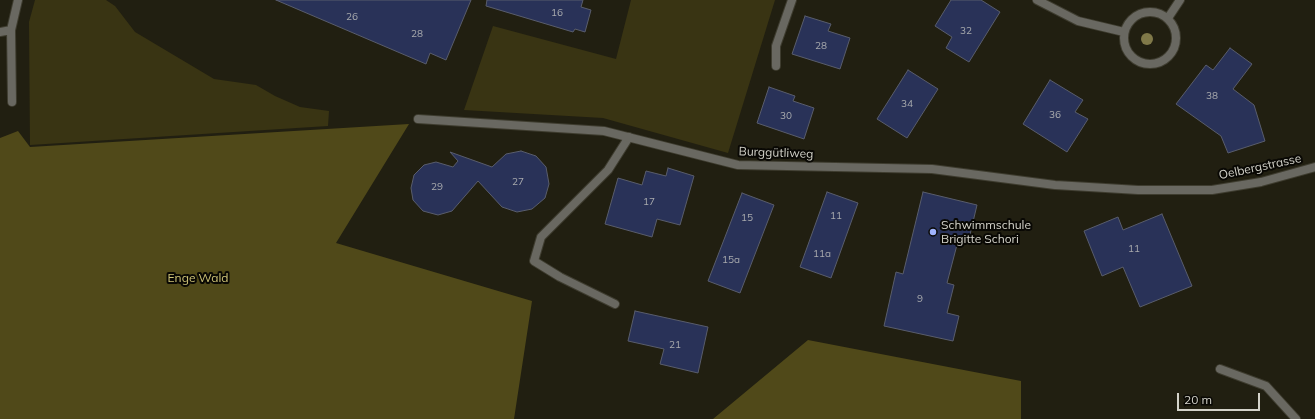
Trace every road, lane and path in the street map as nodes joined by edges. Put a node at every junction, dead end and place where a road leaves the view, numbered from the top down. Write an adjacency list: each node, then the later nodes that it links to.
1 (18, 0): 6 (street)
2 (792, 0): 9 (street)
3 (1037, 0): 8 (street)
4 (1180, 0): 5 (street)
5 (1168, 18): 8 (street); 8 (street)
6 (11, 30): 7 (street); 10 (street)
7 (0, 32)
8 (1124, 32)
9 (776, 66)
10 (12, 102)
11 (418, 119): 12 (street, Burggütliweg)
12 (629, 137): 14 (street, Burggütliweg); 15 (street)
13 (1315, 167): 14 (street, Oelbergstrasse)
14 (1138, 190)
15 (615, 304)
16 (1220, 369): 17 (street)
17 (1296, 419)

